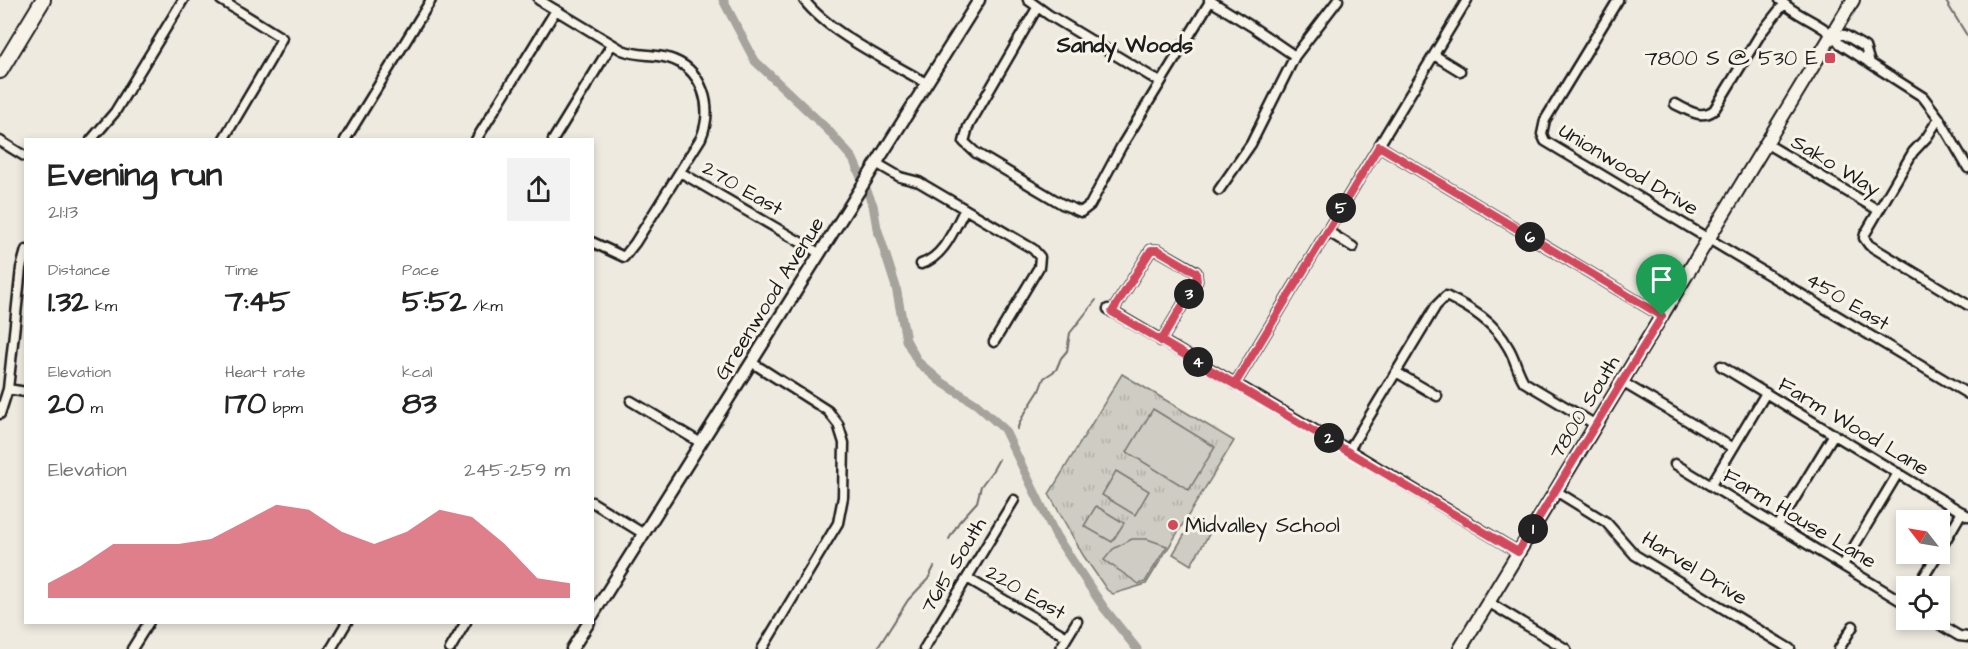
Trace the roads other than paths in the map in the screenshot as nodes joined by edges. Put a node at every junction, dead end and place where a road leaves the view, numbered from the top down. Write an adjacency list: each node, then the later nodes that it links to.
1 (43, 0): 21 (main road)
2 (183, 0): 27 (street)
3 (221, 0): 28 (street)
4 (431, 0): 29 (street)
5 (539, 0): 16 (street)
6 (804, 0): 24 (street)
7 (979, 0): 24 (street, Greenwood Avenue)
8 (1028, 0): 15 (street)
9 (1210, 0): 20 (street); 23 (street)
10 (1338, 0): 20 (street)
11 (1467, 0): 19 (street)
12 (1618, 0): 43 (street, Unionwood Drive)
13 (1853, 0): 17 (main road, 7800 South)
14 (1782, 2): 17 (street); 25 (street)
15 (1036, 8): 23 (street); 23 (street)
16 (556, 10): 18 (street); 30 (street)
17 (1833, 34): 26 (street); 33 (main road, 7800 South)
18 (612, 44): 31 (street); 38 (street)
19 (1434, 55): 22 (street); 34 (street)
20 (1295, 56): 39 (street)
21 (0, 71)
22 (1460, 71)
23 (1160, 82)
24 (926, 83): 36 (street, Greenwood Avenue)
25 (1675, 104)
26 (1939, 118): 37 (street); 41 (street)
27 (93, 138)
28 (224, 138)
29 (346, 138)
30 (477, 138)
31 (554, 138)
32 (0, 141): 35 (street)
33 (1767, 144): 41 (street, Sako Way); 43 (main road, 7800 South)
34 (1379, 146): 42 (street); 51 (street)
35 (24, 156)
36 (874, 167): 40 (street); 46 (street, Greenwood Avenue)
37 (1968, 168)
38 (680, 172): 44 (street); 46 (street, 270 East)
39 (1219, 190)
40 (966, 209): 47 (street); 53 (street)
41 (1878, 210): 50 (street, Sako Way)
42 (1327, 231): 45 (street); 58 (street)
43 (1709, 238): 51 (main road, 7800 South); 62 (street, 450 East)
44 (594, 243)
45 (1353, 247)
46 (819, 253): 54 (street, Greenwood Avenue)
47 (921, 264)
48 (24, 272): 49 (street)
49 (22, 293): 59 (street)
50 (1968, 305)
51 (1662, 316): 57 (main road, 7800 South)
52 (1161, 341): 52 (street); 58 (street)
53 (994, 342)
54 (752, 362): 68 (street, Greenwood Avenue); 100 (street)
55 (1721, 366): 61 (street, Farm Wood Lane)
56 (1396, 372): 63 (street); 66 (street); 70 (street)
57 (1622, 382): 66 (main road, 7800 South); 69 (street)
58 (1235, 384): 70 (street)
59 (8, 388): 60 (street); 65 (street)
60 (24, 392)
61 (1766, 393): 67 (street, Farm Wood Lane); 69 (street)
62 (1968, 394)
63 (1437, 396)
64 (631, 401): 68 (street)
65 (0, 414)
66 (1596, 425): 74 (main road, 7800 South)
67 (1834, 434): 72 (street, Farm Wood Lane); 78 (street)
68 (701, 443): 79 (street, Greenwood Avenue)
69 (1733, 448): 73 (street)
70 (1349, 450): 81 (street)
71 (1674, 464): 73 (street, Farm House Lane)
72 (1898, 473): 77 (street, Farm Wood Lane); 82 (street)
73 (1711, 485): 78 (street, Farm House Lane)
74 (1556, 490): 81 (main road, 7800 South); 105 (street, Harvel Drive)
75 (1014, 500): 83 (street, 7615 South)
76 (594, 503): 79 (street)
77 (1965, 514): 80 (street)
78 (1778, 526): 82 (street, Farm House Lane)
79 (644, 534): 86 (street, Greenwood Avenue)
80 (1950, 536)
81 (1518, 552): 85 (main road, 7800 South)
82 (1843, 565): 84 (street, Farm House Lane)
83 (966, 578): 94 (street, 220 East); 101 (street, 7615 South)
84 (1896, 598)
85 (1488, 602): 103 (main road, 7800 South); 104 (street)
86 (594, 613)
87 (1077, 621): 94 (street)
88 (148, 624): 96 (street)
89 (346, 624): 97 (street)
90 (465, 624): 98 (street)
91 (588, 624): 99 (street)
92 (1853, 626): 106 (street)
93 (1949, 630): 95 (street)
94 (1067, 637): 102 (street)
95 (1968, 637)
96 (132, 649)
97 (332, 649)
98 (450, 649)
99 (572, 649)
100 (762, 649)
101 (924, 649)
102 (1060, 649)
103 (1460, 649)
104 (1566, 649)
105 (1791, 649)
106 (1839, 649)

